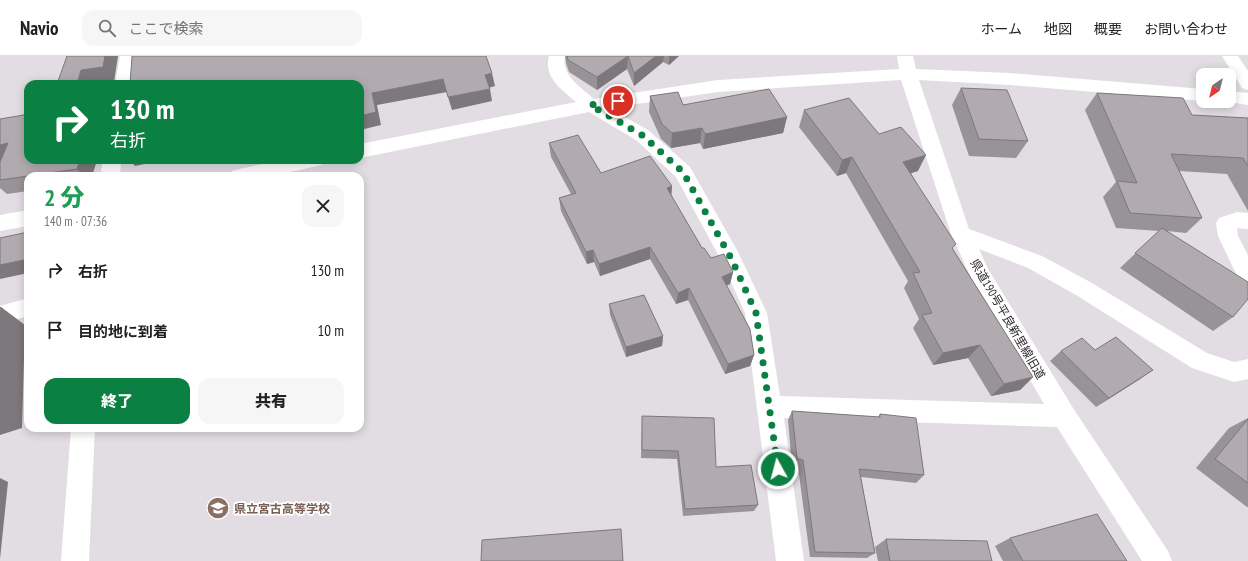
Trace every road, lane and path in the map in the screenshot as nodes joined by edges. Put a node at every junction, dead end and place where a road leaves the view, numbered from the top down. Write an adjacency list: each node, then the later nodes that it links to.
1 (128, 56): 5 (street)
2 (557, 56): 10 (street)
3 (1230, 56): 6 (street)
4 (907, 65): 7 (street); 10 (street); 17 (street, 県道190号平良新里線旧道)
5 (125, 80)
6 (1248, 84)
7 (1196, 94)
8 (1236, 98): 9 (street)
9 (1248, 99)
10 (590, 105): 11 (street); 22 (street)
11 (364, 150)
12 (296, 164): 13 (street)
13 (258, 172)
14 (24, 219): 16 (street)
15 (1248, 221): 18 (street)
16 (0, 223)
17 (961, 234): 21 (street); 23 (street, 県道190号平良新里線旧道)
18 (1248, 276)
19 (24, 308): 20 (street)
20 (0, 315)
21 (1248, 369)
22 (770, 407): 23 (street); 26 (street)
23 (1064, 416): 27 (street, 県道190号平良新里線旧道)
24 (83, 432): 25 (street)
25 (75, 561)
26 (790, 561)
27 (1158, 561)

